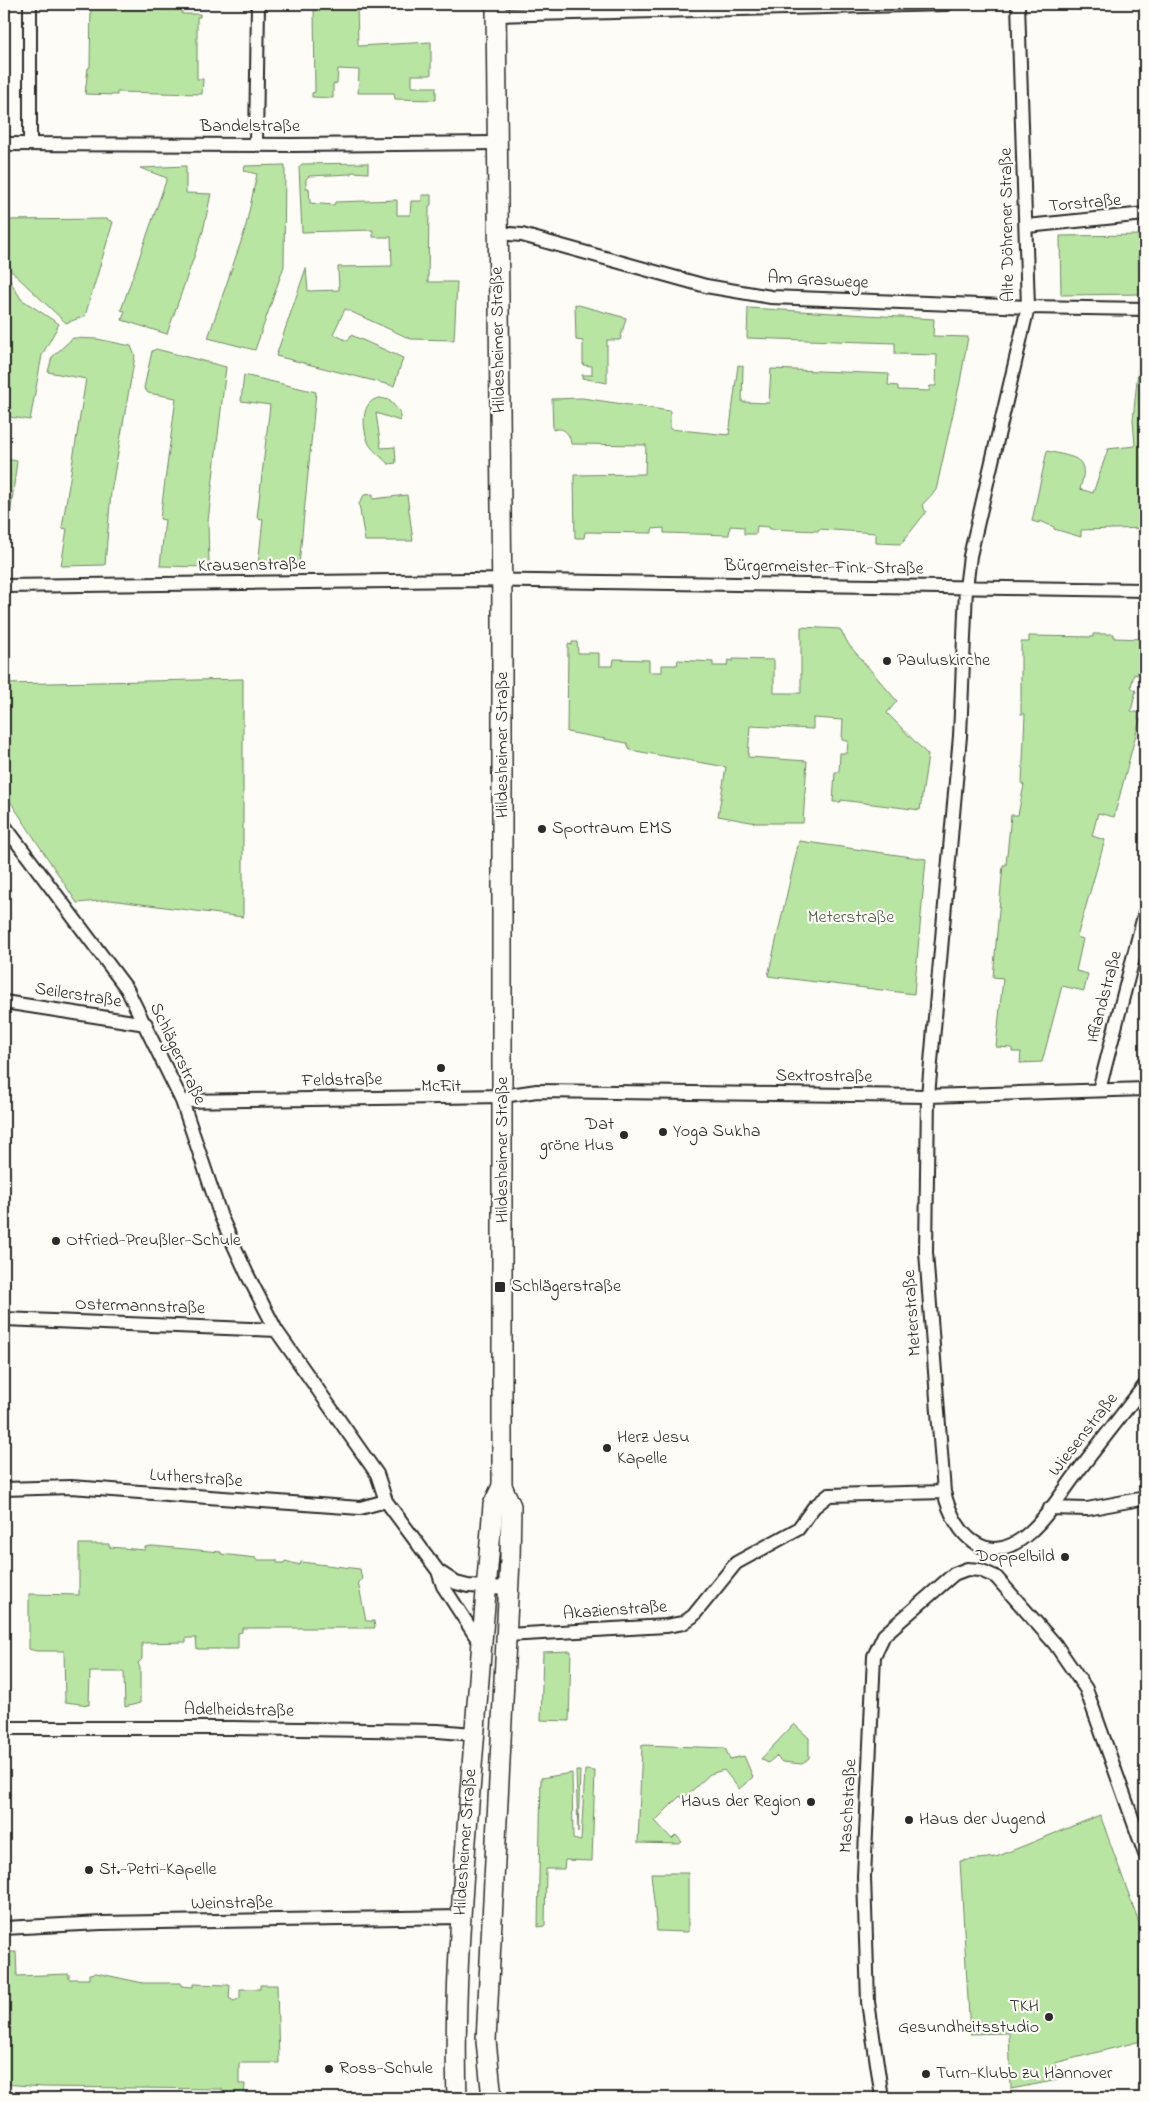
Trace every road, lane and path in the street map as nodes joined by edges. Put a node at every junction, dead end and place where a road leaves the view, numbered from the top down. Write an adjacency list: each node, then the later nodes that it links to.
1 (30, 4): 6 (street)
2 (258, 4): 9 (street)
3 (947, 4): 5 (street)
4 (1018, 4): 11 (street, Alte Döhrener Straße)
5 (496, 9): 7 (main road, Hildesheimer Straße)
6 (30, 143): 8 (street, Bandelstraße); 9 (street, Bandelstraße)
7 (497, 143): 9 (street, Bandelstraße); 12 (main road, Hildesheimer Straße)
8 (4, 144)
9 (256, 144)
10 (1145, 214): 11 (street, Torstraße)
11 (1027, 226): 13 (street, Alte Döhrener Straße)
12 (497, 233): 13 (street, Am Graswege); 15 (main road, Hildesheimer Straße)
13 (1028, 308): 14 (street, Am Graswege); 17 (street, Alte Döhrener Straße)
14 (1145, 309)
15 (502, 582): 16 (street, Krausenstraße); 17 (street, Bürgermeister-Fink-Straße); 25 (main road, Hildesheimer Straße)
16 (4, 586)
17 (966, 588): 18 (street, Bürgermeister-Fink-Straße); 26 (street, Meterstraße)
18 (1145, 590)
19 (4, 825): 22 (street, Schlägerstraße)
20 (1145, 912): 23 (street, Ifflandstraße)
21 (4, 1002): 22 (street, Seilerstraße)
22 (146, 1024): 27 (street, Schlägerstraße)
23 (1099, 1090): 24 (street, Sextrostraße); 26 (street, Sextrostraße)
24 (1145, 1090)
25 (503, 1096): 26 (street, Sextrostraße); 27 (street, Feldstraße); 31 (main road, Hildesheimer Straße)
26 (928, 1096): 33 (street, Meterstraße)
27 (182, 1101): 29 (street, Schlägerstraße)
28 (4, 1319): 29 (street, Ostermannstraße)
29 (276, 1330): 35 (street, Schlägerstraße)
30 (1145, 1385): 36 (street, Wiesenstraße)
31 (502, 1486): 38 (main road, Hildesheimer Straße); 39 (main road, Hildesheimer Straße)
32 (4, 1488): 35 (street, Lutherstraße)
33 (944, 1492): 36 (street, Meterstraße); 40 (street, Akazienstraße)
34 (1145, 1498): 36 (street)
35 (386, 1501): 37 (street, Schlägerstraße)
36 (1050, 1508)
37 (438, 1572): 38 (street, Schlägerstraße); 41 (street, Schlägerstraße)
38 (485, 1587): 39 (street); 41 (main road, Hildesheimer Straße)
39 (509, 1588): 40 (main road, Hildesheimer Straße)
40 (507, 1635): 48 (main road, Hildesheimer Straße)
41 (480, 1643): 43 (main road, Hildesheimer Straße)
42 (4, 1728): 43 (street, Adelheidstraße)
43 (473, 1734): 45 (main road, Hildesheimer Straße)
44 (1145, 1854): 49 (street, Maschstraße)
45 (461, 1917): 46 (street, Weinstraße); 47 (main road, Hildesheimer Straße)
46 (4, 1928)
47 (457, 2098)
48 (492, 2098)
49 (882, 2098)

